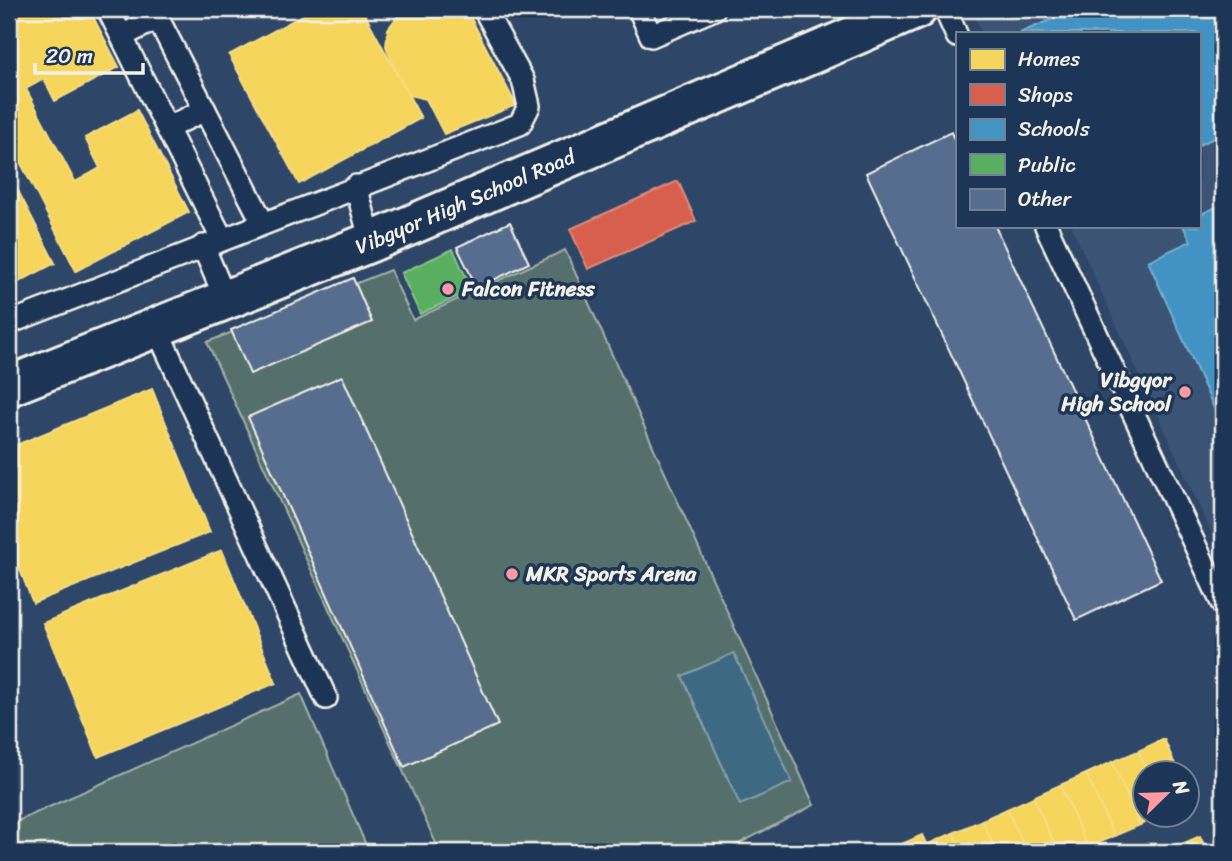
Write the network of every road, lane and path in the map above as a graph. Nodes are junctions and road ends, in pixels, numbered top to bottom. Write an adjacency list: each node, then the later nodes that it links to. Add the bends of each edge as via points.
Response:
1 (108, 9): 10 (lane)
2 (484, 9): 13 (lane, via 523,80 529,106 520,124)
3 (639, 9): 8 (lane, via 651,36)
4 (713, 9): 8 (lane)
5 (916, 9): 16 (street, Vibgyor High School Road)
6 (945, 9): 9 (lane)
7 (156, 13): 10 (lane); 11 (lane)
8 (676, 16)
9 (956, 34)
10 (122, 36): 12 (lane)
11 (205, 110): 12 (lane); 14 (lane)
12 (167, 128): 17 (lane)
13 (356, 186): 14 (lane); 16 (lane)
14 (262, 223): 17 (lane)
15 (1047, 228): 22 (lane)
16 (371, 242): 18 (street, Vibgyor High School Road)
17 (212, 243): 18 (lane); 19 (lane)
18 (225, 299): 20 (street, Vibgyor High School Road)
19 (9, 323)
20 (156, 327): 21 (street, Vibgyor High School Road); 23 (lane)
21 (9, 386)
22 (1223, 605)
23 (326, 698)

